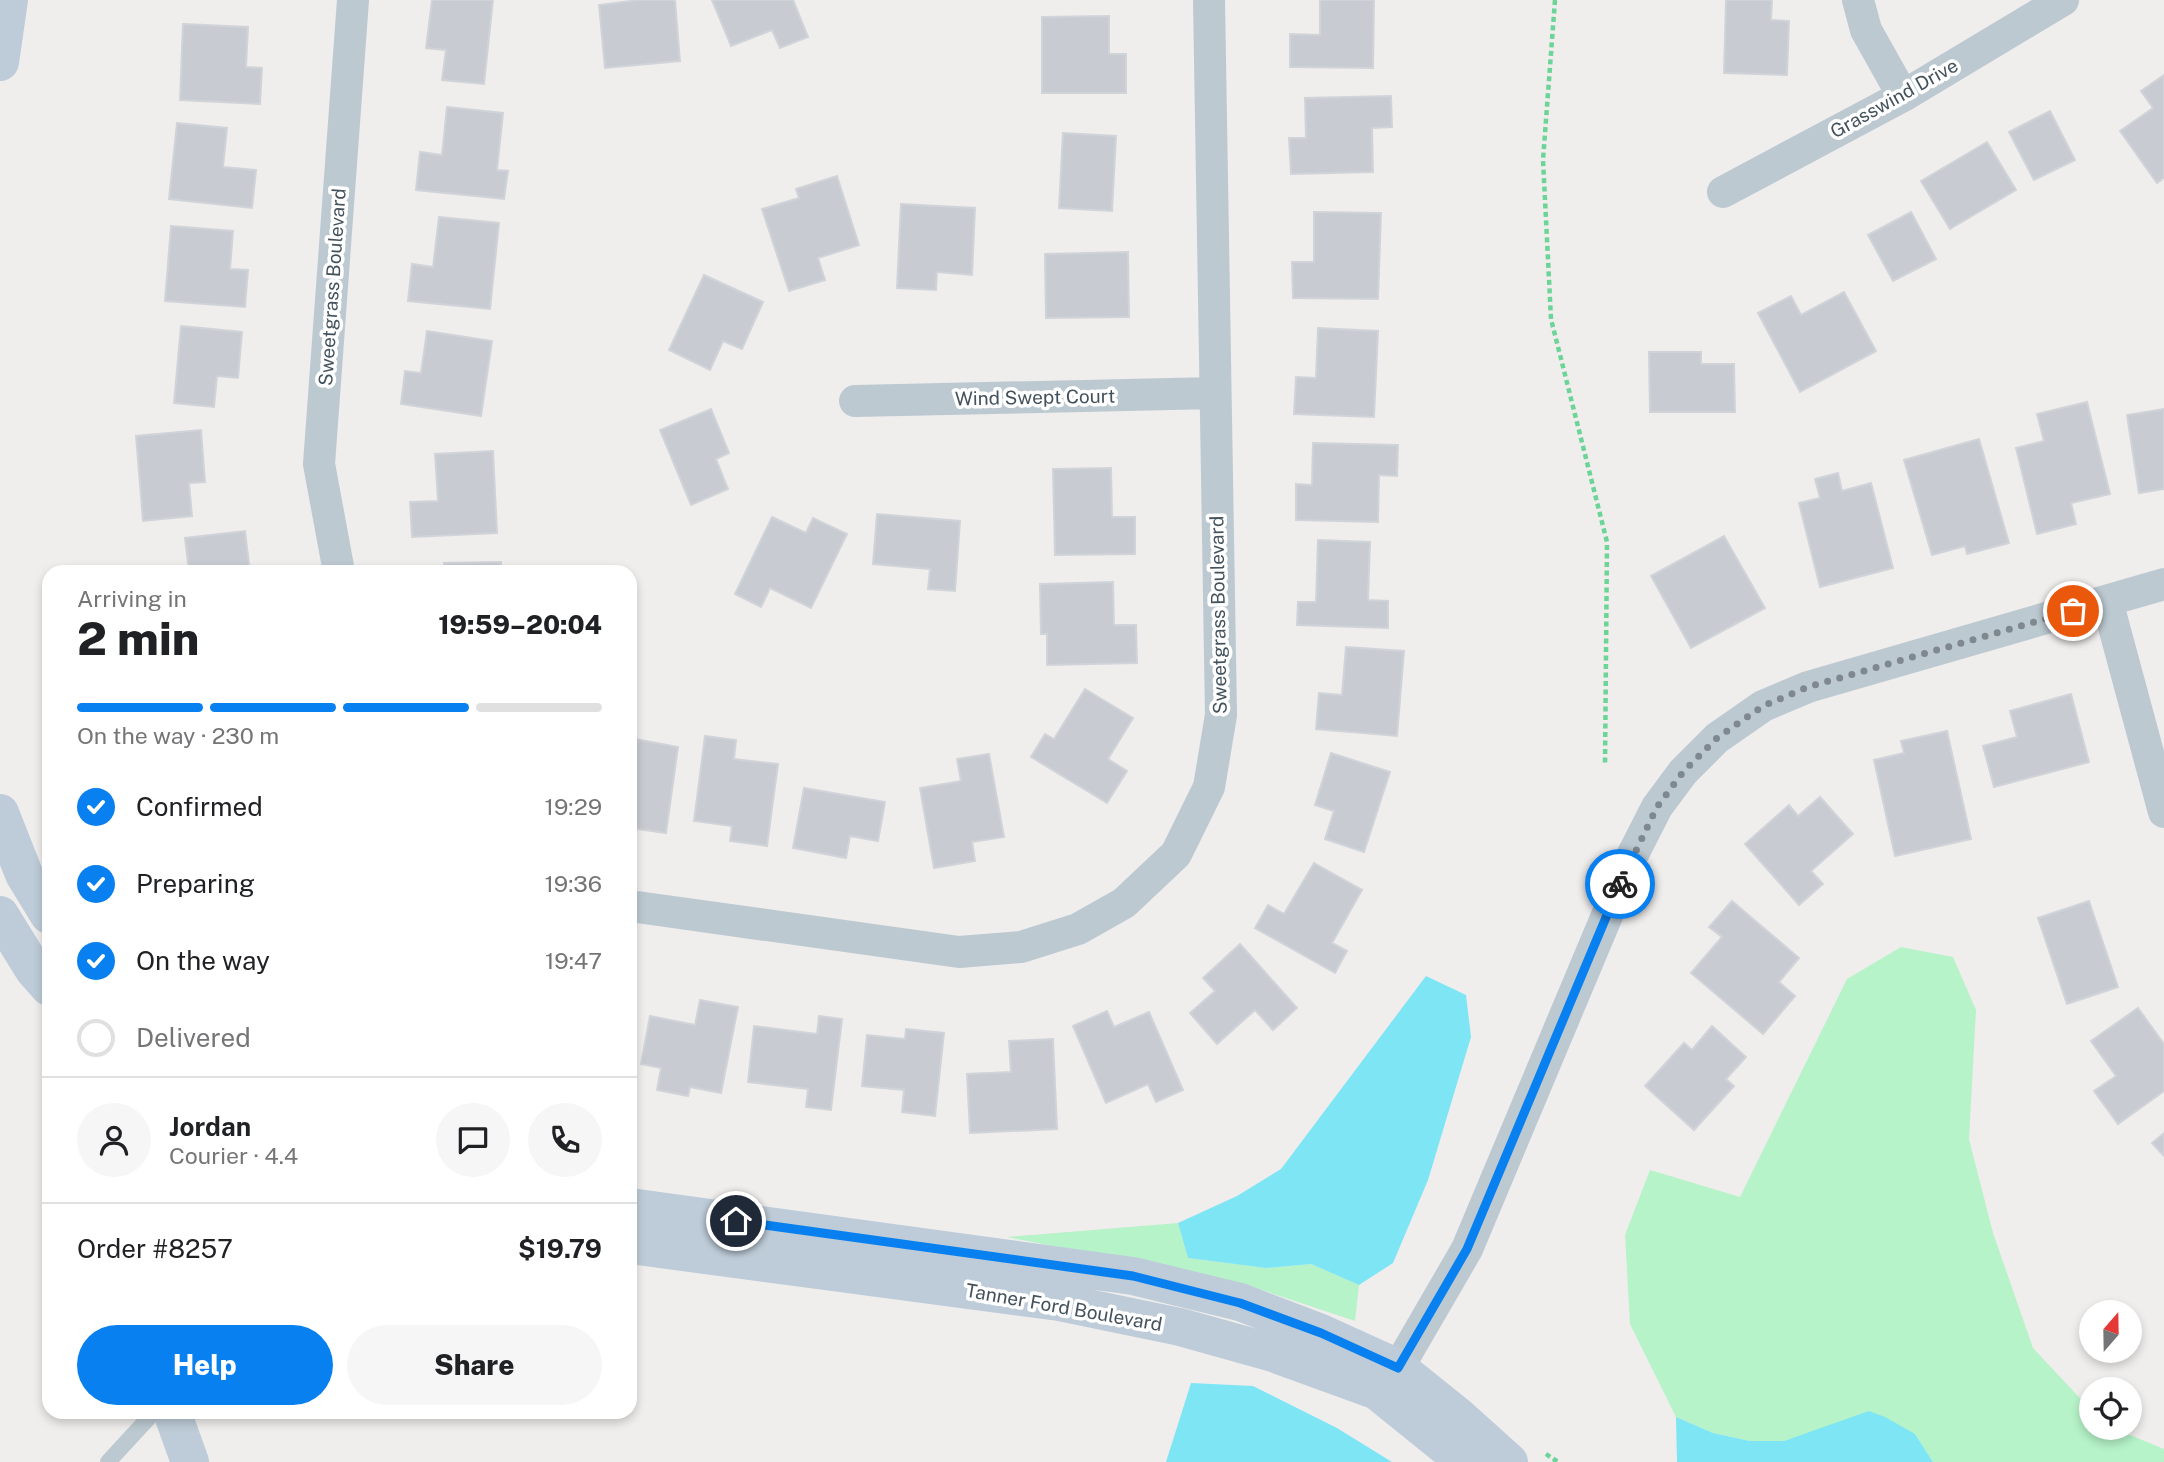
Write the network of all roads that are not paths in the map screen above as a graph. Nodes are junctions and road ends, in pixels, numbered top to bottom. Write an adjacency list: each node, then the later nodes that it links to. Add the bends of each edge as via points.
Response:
1 (9, 0): 6 (street)
2 (354, 0): 11 (street, Sweetgrass Boulevard, via 319,464)
3 (1209, 0): 9 (street, Sweetgrass Boulevard)
4 (1858, 0): 7 (street, via 1866,30)
5 (2063, 0): 7 (street, Grasswind Drive)
6 (0, 62)
7 (1903, 96): 8 (street, Grasswind Drive)
8 (1723, 192)
9 (1215, 393): 10 (street, Wind Swept Court); 17 (street, Sweetgrass Boulevard, via 1221,716 1209,787 1176,854 1124,903 1078,929 1021,947 959,952)
10 (855, 401)
11 (338, 565)
12 (2164, 584): 13 (street)
13 (2108, 601): 14 (street); 22 (street, via 1808,687 1763,706 1717,738 1683,772 1657,807 1632,856 1467,1249)
14 (2164, 812)
15 (0, 813): 16 (street, via 24,874)
16 (42, 904)
17 (637, 907)
18 (0, 915): 19 (street)
19 (42, 980)
20 (637, 1208): 22 (street, Tanner Ford Boulevard, via 1133,1276 1240,1303 1321,1333)
21 (637, 1246): 22 (street, Tanner Ford Boulevard, via 1059,1302 1180,1327)
22 (1387, 1380): 27 (street, Tanner Ford Boulevard); 28 (street, Tanner Ford Boulevard, via 1459,1417)
23 (147, 1419): 25 (lane)
24 (175, 1419): 26 (street)
25 (107, 1462)
26 (190, 1462)
27 (1465, 1462)
28 (1509, 1462)

